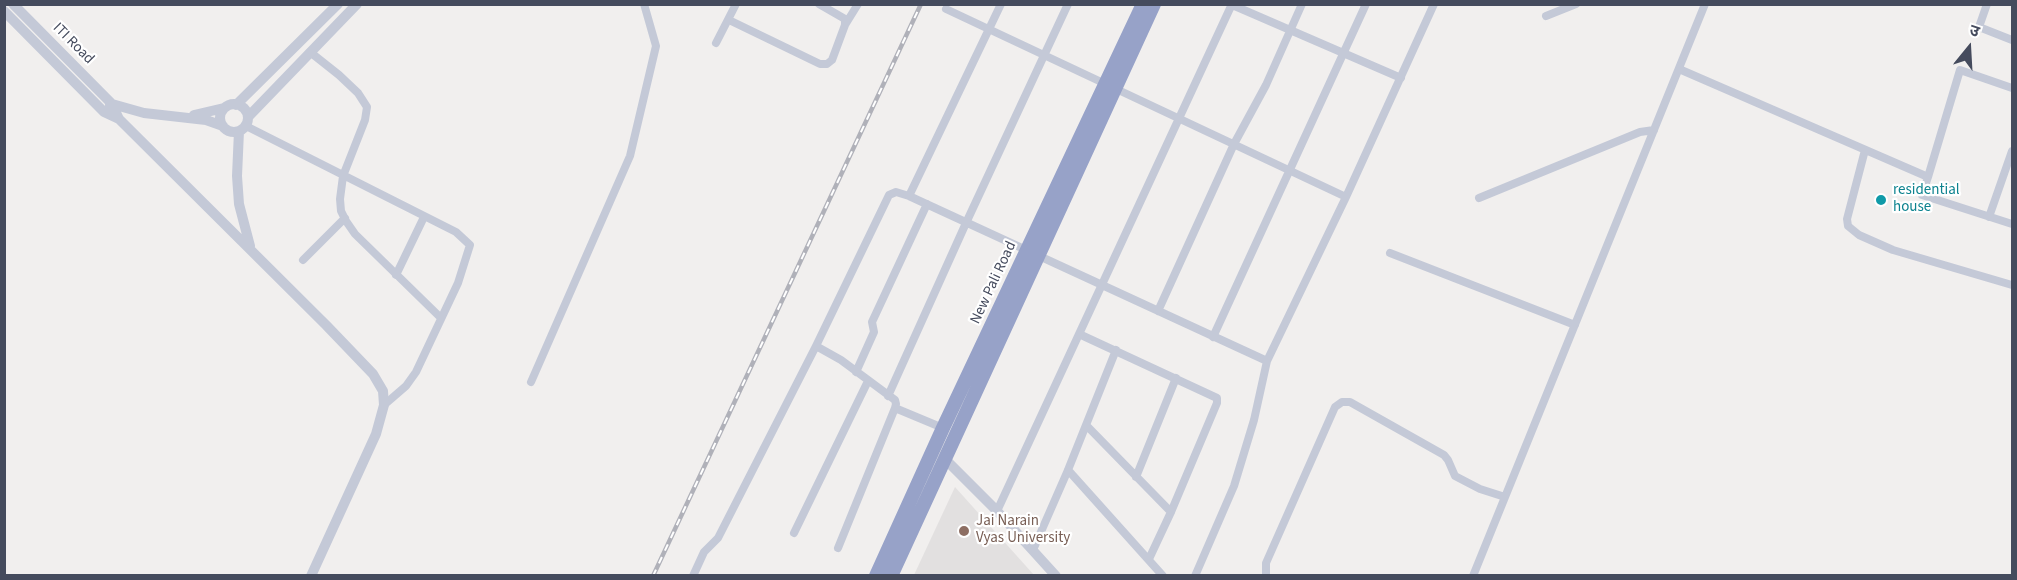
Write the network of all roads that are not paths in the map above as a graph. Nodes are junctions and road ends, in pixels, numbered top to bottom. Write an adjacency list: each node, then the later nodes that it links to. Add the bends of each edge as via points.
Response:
1 (13, 4): 36 (street, ITI Road)
2 (338, 4): 35 (street)
3 (357, 4): 28 (street)
4 (644, 4): 77 (street, via 656,46 630,156)
5 (736, 4): 22 (street)
6 (858, 4): 23 (street)
7 (1001, 4): 24 (street)
8 (1068, 4): 30 (street)
9 (1143, 4): 33 (highway, New Pali Road)
10 (1154, 4): 33 (highway, New Pali Road)
11 (1302, 4): 25 (street)
12 (1366, 4): 29 (street)
13 (1434, 4): 32 (street)
14 (1576, 4): 21 (street)
15 (1705, 4): 31 (street)
16 (1987, 4): 26 (street, via 1979,27)
17 (821, 5): 23 (street, via 841,15)
18 (1231, 5): 25 (street); 39 (street)
19 (946, 9): 24 (street)
20 (4, 11): 36 (street)
21 (1546, 16)
22 (729, 20): 23 (street, via 820,64 832,60); 27 (street)
23 (845, 25)
24 (989, 29): 30 (street); 50 (street)
25 (1291, 30): 29 (street); 43 (street)
26 (2013, 40)
27 (716, 43)
28 (310, 51): 40 (street); 48 (street, via 358,93 367,107)
29 (1343, 54): 32 (street); 47 (street)
30 (1044, 56): 33 (street); 57 (street)
31 (1679, 69): 42 (street); 44 (street)
32 (1401, 78): 51 (street)
33 (1110, 85): 39 (street); 61 (highway, New Pali Road)
34 (2013, 88): 49 (street, via 1960,70)
35 (236, 105): 37 (street); 40 (street, via 244,109)
36 (108, 108): 38 (street, ITI Road); 59 (street, ITI Road)
37 (224, 108): 38 (street, ITI Road); 41 (street, via 220,117)
38 (185, 117): 41 (street, ITI Road)
39 (1180, 118): 43 (street); 65 (street)
40 (244, 124): 41 (street, via 230,131); 48 (street); 59 (street, via 237,176 239,204)
41 (223, 126)
42 (1654, 130): 52 (street, via 1640,132); 68 (street)
43 (1234, 144): 47 (street); 66 (street)
44 (1865, 150): 49 (street); 64 (street, via 1847,219 1853,231 1893,250)
45 (2013, 151): 46 (street)
46 (2011, 162): 55 (street)
47 (1290, 171): 51 (street); 70 (street)
48 (343, 176): 54 (street); 56 (street, via 340,199)
49 (1928, 177): 55 (street, via 1922,195)
50 (909, 196): 53 (street); 71 (street, via 896,192 889,195)
51 (1346, 197): 73 (street)
52 (1479, 198)
53 (927, 204): 57 (street); 74 (street, via 872,322 874,332)
54 (424, 217): 63 (street); 67 (street, via 456,232 470,245)
55 (1989, 217): 58 (street)
56 (345, 218): 62 (street); 63 (street, via 355,234)
57 (966, 223): 61 (street); 78 (street)
58 (2013, 224)
59 (252, 251): 79 (street, via 373,374 383,391)
60 (1390, 253): 68 (street)
61 (1032, 254): 65 (street); 82 (highway, New Pali Road); 83 (highway, New Pali Road)
62 (303, 260)
63 (396, 275): 67 (street)
64 (2013, 285)
65 (1101, 286): 66 (street); 69 (street)
66 (1158, 311): 70 (street)
67 (441, 318): 79 (street, via 416,372)
68 (1575, 325): 86 (street)
69 (1079, 334): 72 (street); 87 (street)
70 (1214, 337): 73 (street)
71 (816, 346): 74 (street); 95 (street, via 718,538 704,552)
72 (1116, 350): 75 (street); 81 (street)
73 (1267, 361): 100 (street, via 1234,486)
74 (856, 372): 76 (street)
75 (1176, 378): 85 (street); 88 (street, via 1212,394 1217,403)
76 (868, 381): 78 (street); 89 (street)
77 (531, 382)
78 (888, 396): 80 (street, via 896,402)
79 (384, 405): 94 (street, via 376,434)
80 (895, 408): 82 (street); 90 (street)
81 (1086, 425): 84 (street); 85 (street)
82 (944, 428): 96 (highway, New Pali Road)
83 (944, 458): 87 (street); 97 (highway, New Pali Road)
84 (1068, 470): 91 (street); 92 (street)
85 (1136, 477): 88 (street)
86 (1505, 497): 93 (street); 101 (street, via 1465,482 1455,476 1444,455 1350,402 1342,402 1335,406 1275,542 1266,563)
87 (997, 511): 91 (street)
88 (1171, 512): 92 (street)
89 (794, 533)
90 (838, 548)
91 (1033, 550): 98 (street)
92 (1149, 559): 99 (street)
93 (1477, 566): 102 (street); 103 (street)
94 (311, 576)
95 (693, 576)
96 (876, 576)
97 (891, 576)
98 (1056, 576)
99 (1163, 576)
100 (1195, 576)
101 (1266, 576)
102 (1466, 576)
103 (1473, 576)

